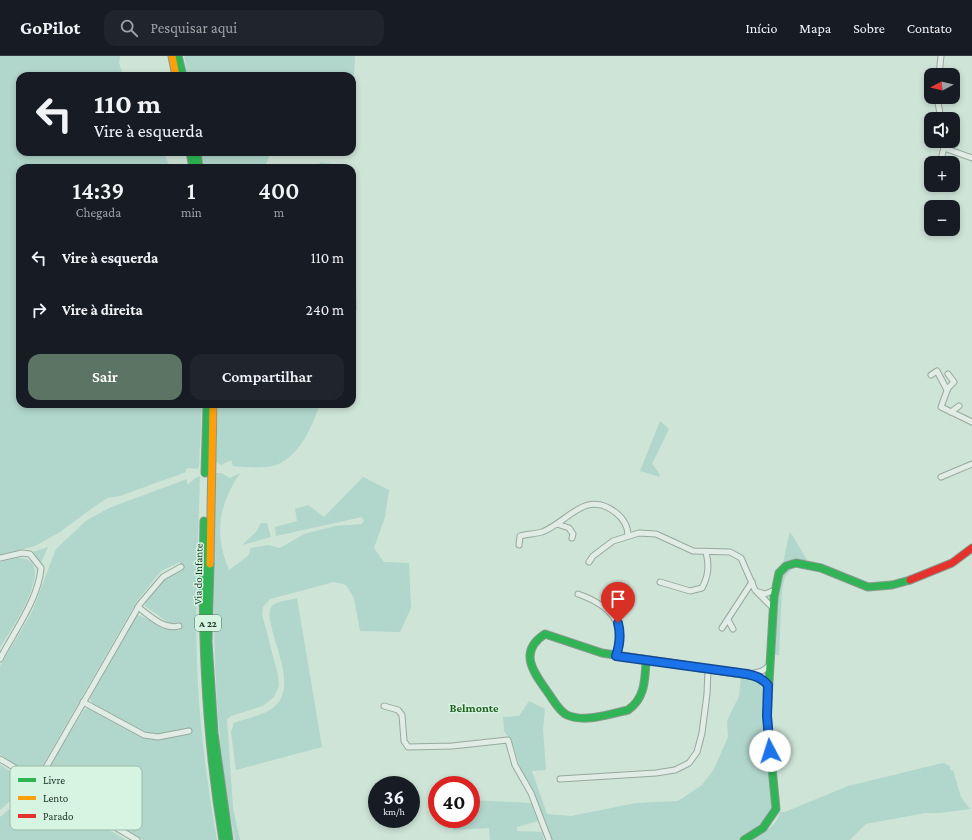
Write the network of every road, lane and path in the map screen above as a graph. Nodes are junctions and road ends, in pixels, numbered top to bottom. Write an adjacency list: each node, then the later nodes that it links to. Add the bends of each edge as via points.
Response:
1 (172, 56): 5 (main road)
2 (178, 56): 6 (main road)
3 (941, 56): 4 (street)
4 (940, 68)
5 (175, 72)
6 (182, 72)
7 (944, 148): 8 (street); 9 (street)
8 (942, 156)
9 (972, 158)
10 (948, 374): 12 (street, via 954,382)
11 (931, 375): 12 (street, via 937,371)
12 (947, 390): 16 (street, via 942,407)
13 (959, 406): 16 (street)
14 (207, 408): 56 (main road, Via do Infante / A 22, via 202,640 208,742)
15 (214, 408): 57 (main road, Via do Infante / A 22, via 208,642 214,733)
16 (951, 412): 17 (street)
17 (972, 422)
18 (972, 464): 19 (street)
19 (941, 477)
20 (557, 524): 21 (street, via 586,505 600,505 621,517 628,529); 22 (street, via 569,528 573,534); 23 (street, via 542,532 520,536)
21 (628, 536): 25 (street, via 639,533 656,534 686,548); 27 (street, via 606,546)
22 (572, 538)
23 (519, 545)
24 (972, 548): 32 (main road, via 961,558 948,564 885,588 868,587 813,565 796,562 779,572)
25 (706, 552): 29 (street, via 708,578 702,588 690,591); 30 (street, via 730,552 741,558)
26 (0, 558): 41 (street, via 22,553 30,554 41,568 36,592)
27 (589, 562)
28 (181, 567): 34 (street, via 163,577)
29 (660, 582)
30 (752, 582): 31 (street); 36 (street)
31 (755, 590): 32 (street, via 765,594); 35 (street)
32 (775, 590): 35 (main road)
33 (578, 594): 40 (street, via 598,604 618,623 620,646)
34 (138, 607): 37 (street, via 159,623); 47 (street)
35 (774, 609): 43 (main road)
36 (728, 620): 38 (street); 39 (street)
37 (179, 626)
38 (722, 628)
39 (733, 629)
40 (616, 656): 42 (main road); 42 (main road, via 545,634 537,638 532,645 530,656 534,672 561,710 576,717 634,707 642,694)
41 (0, 659)
42 (646, 660): 44 (main road)
43 (770, 665): 45 (street, via 762,671); 46 (main road)
44 (708, 669): 45 (main road); 53 (street, via 702,733 697,752 689,763 675,770 656,773)
45 (747, 674): 46 (main road, via 756,676)
46 (768, 685): 59 (main road, via 768,739 776,790 776,809 771,822)
47 (83, 702): 49 (street, via 144,735 158,737); 52 (street)
48 (384, 706): 58 (street, via 398,710 402,715 404,741 408,747 452,746 508,740 514,765 531,793)
49 (189, 731)
50 (0, 759): 51 (street)
51 (11, 766)
52 (46, 766)
53 (560, 779)
54 (120, 830): 55 (street)
55 (137, 840)
56 (223, 840)
57 (229, 840)
58 (548, 840)
59 (744, 840)

